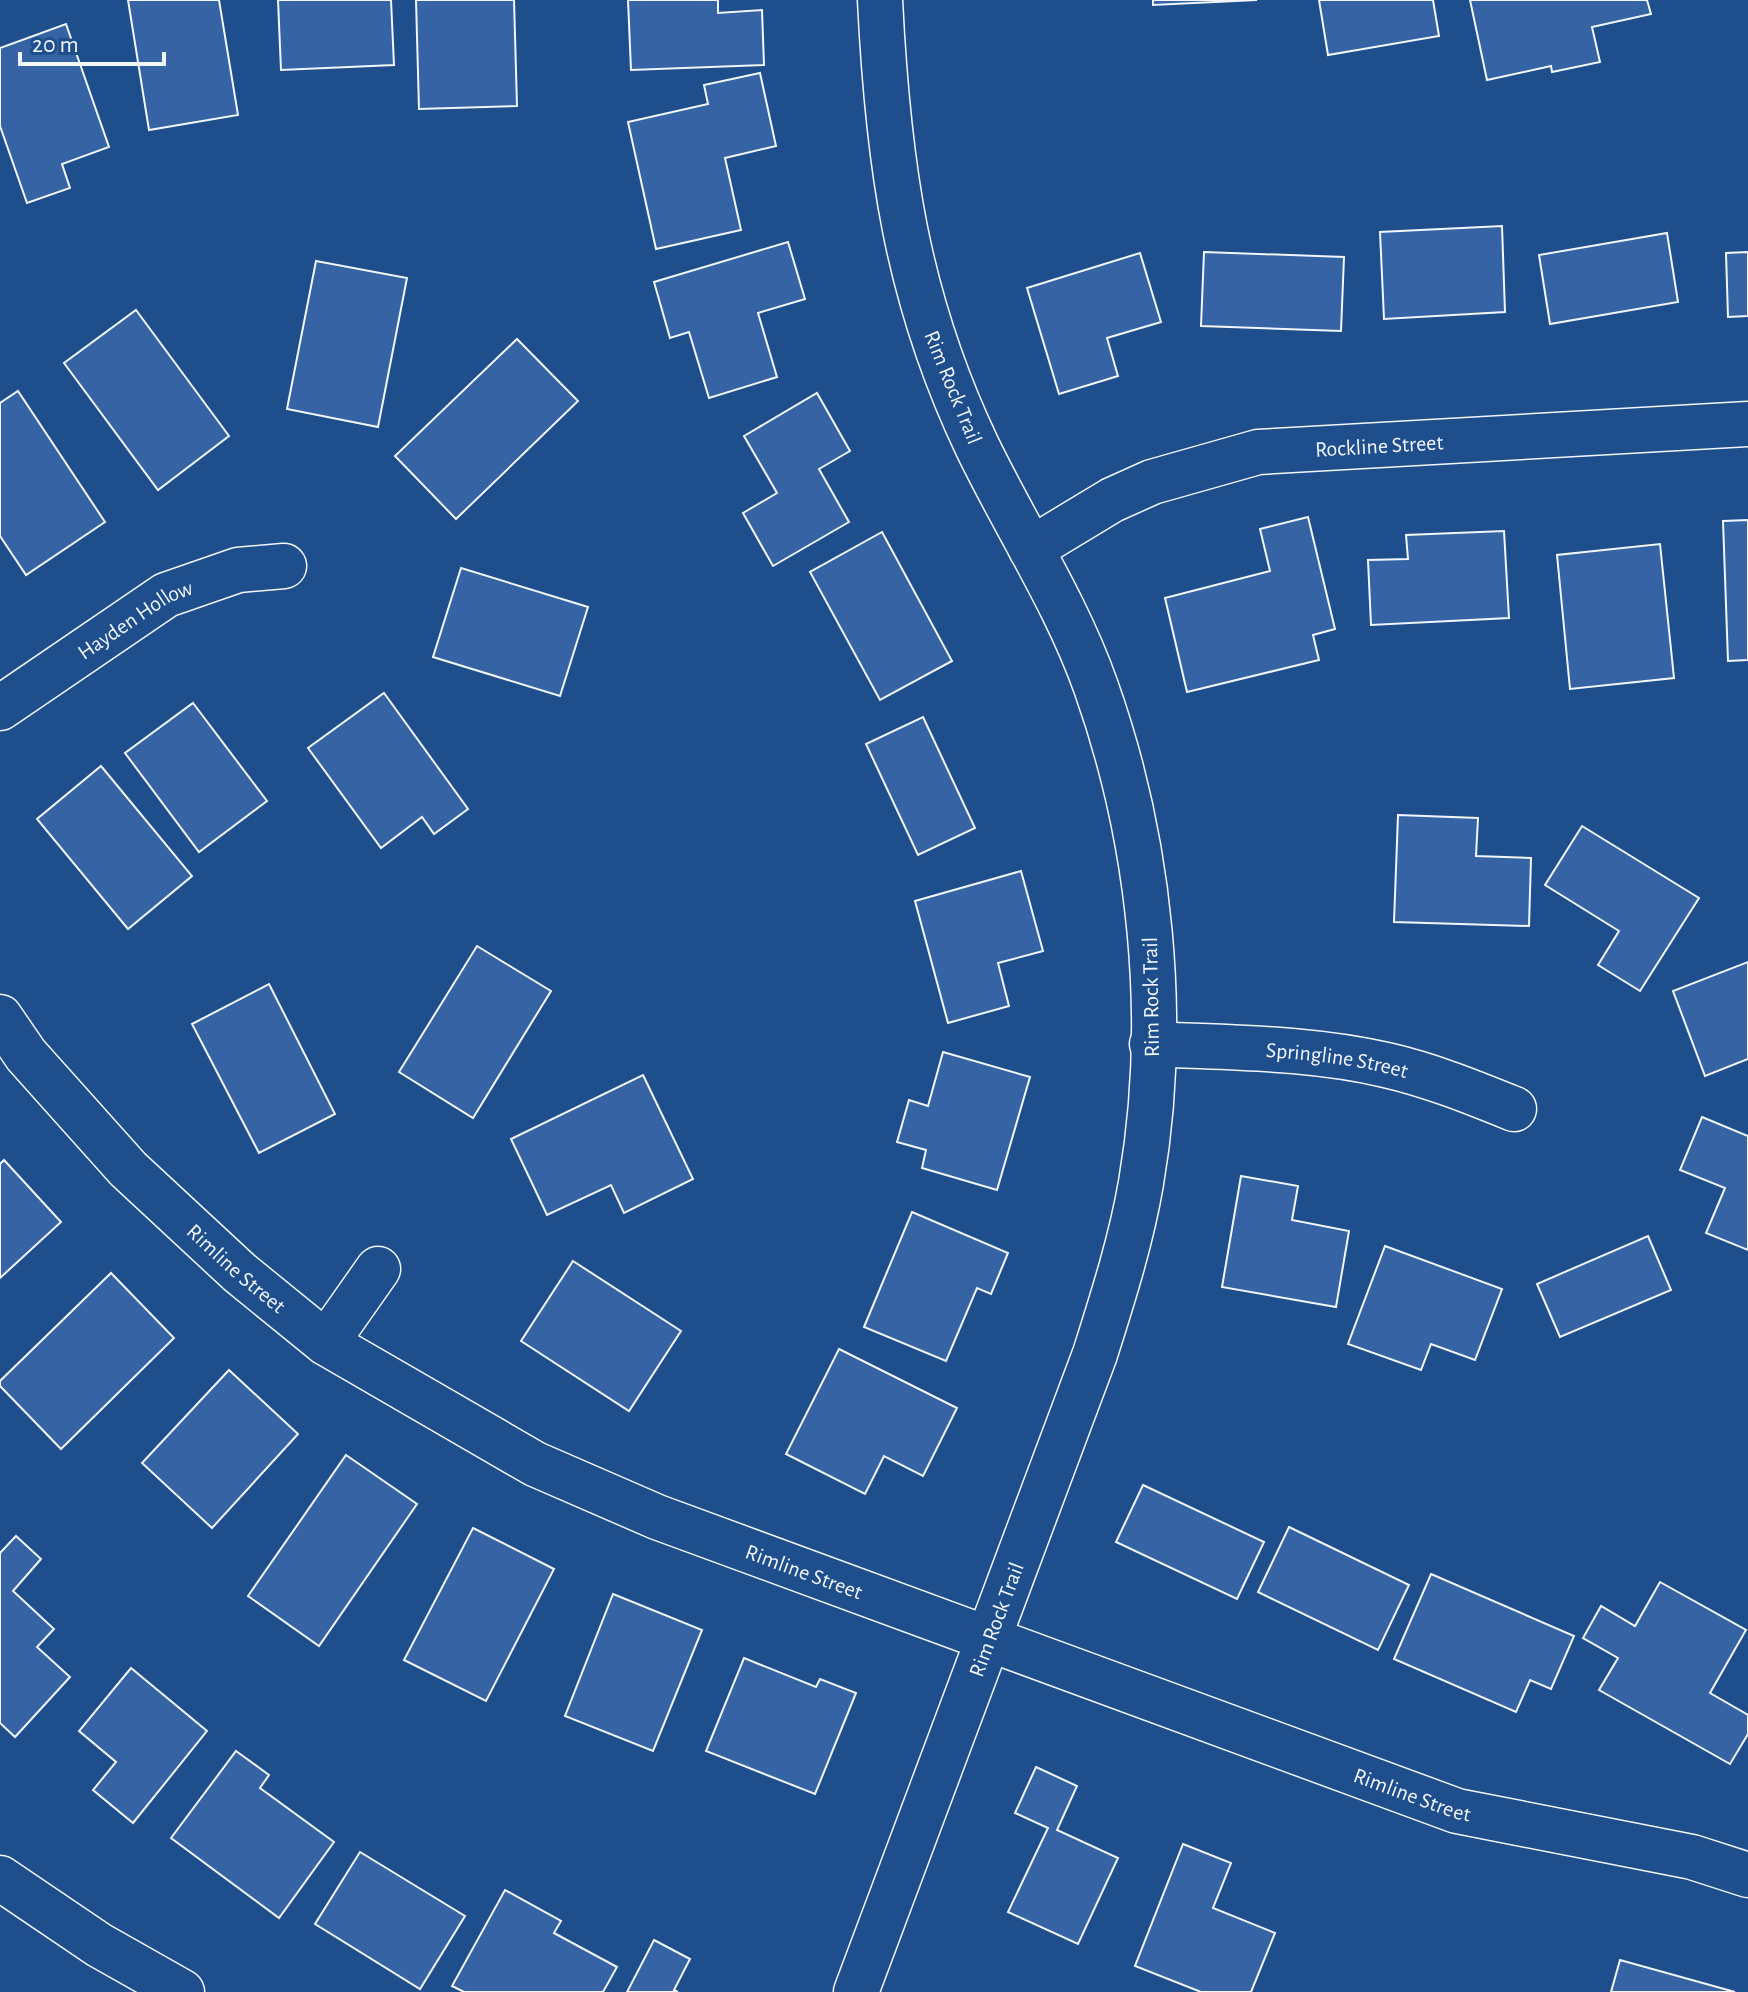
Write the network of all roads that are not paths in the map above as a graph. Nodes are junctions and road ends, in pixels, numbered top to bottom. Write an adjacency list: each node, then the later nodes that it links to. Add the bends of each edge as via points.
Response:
1 (880, 0): 3 (street, Rim Rock Trail, via 895,183 918,293 964,417)
2 (1748, 424): 3 (street, Rockline Street, via 1258,452 1152,482)
3 (1031, 549): 7 (street, Rim Rock Trail, via 1085,658 1116,753 1148,925)
4 (284, 566): 5 (street, Hayden Hollow, via 238,570 166,595)
5 (0, 708)
6 (0, 1017): 10 (street, Rimline Street, via 26,1055 128,1169 240,1273)
7 (1152, 1044): 8 (street, Springline Street, via 1320,1053 1387,1065); 11 (street, Rim Rock Trail, via 1142,1179 1126,1251 1095,1354)
8 (1514, 1109)
9 (378, 1269): 10 (street)
10 (326, 1343): 11 (street, Rimline Street, via 535,1464 657,1517)
11 (990, 1638): 12 (street, Rimline Street, via 1457,1811 1692,1857); 15 (street, Rim Rock Trail)
12 (1748, 1875)
13 (0, 1878): 14 (street, via 99,1945)
14 (182, 1992)
15 (856, 1992)

